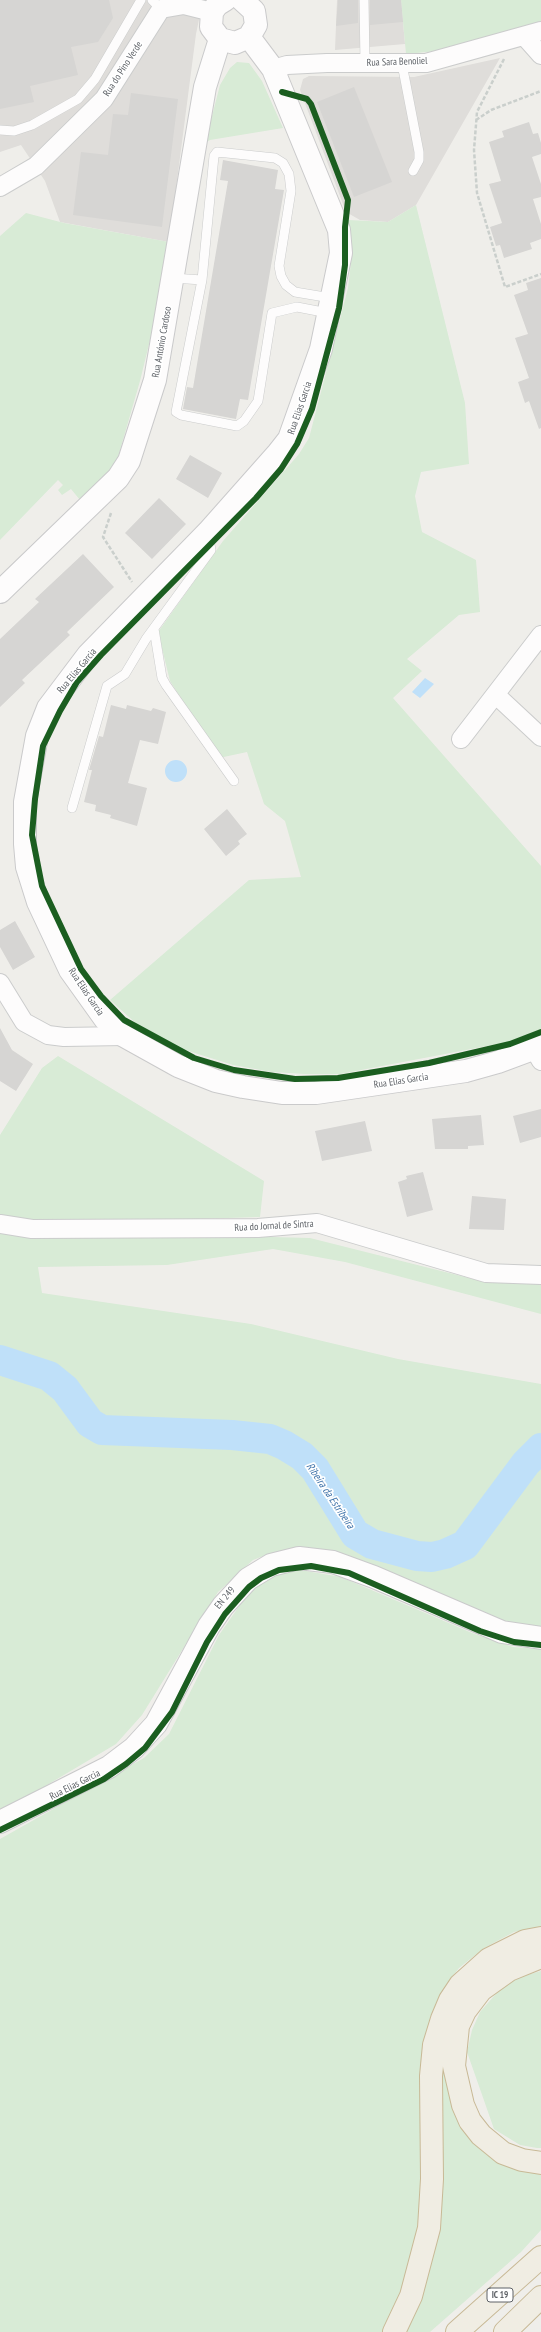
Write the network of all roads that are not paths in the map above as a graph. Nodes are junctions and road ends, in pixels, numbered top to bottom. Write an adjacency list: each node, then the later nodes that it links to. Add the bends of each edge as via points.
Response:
1 (141, 0): 13 (lane, via 95,79 78,98 32,125 14,131)
2 (242, 0): 7 (street, via 250,5 256,18 253,32)
3 (364, 0): 10 (lane)
4 (156, 5): 5 (street, Rua do Pino Verde); 15 (street, Rua do Pino Verde, via 104,99 36,166)
5 (219, 6): 8 (street, via 212,27)
6 (533, 34): 9 (street); 11 (street, Rua Sara Benoliel, via 426,63)
7 (249, 37): 8 (street, via 235,43); 12 (street, Rua Elias Garcia)
8 (220, 39): 16 (street, Rua António Cardoso, via 205,88)
9 (541, 55)
10 (365, 63): 11 (street, Rua Sara Benoliel); 12 (street, Rua Sara Benoliel, via 287,65)
11 (402, 64): 14 (lane, via 419,152 419,160)
12 (273, 69): 18 (street, Rua Elias Garcia, via 339,230 341,253)
13 (0, 130)
14 (413, 171)
15 (0, 187)
16 (173, 278): 17 (lane); 20 (street, Rua António Cardoso, via 155,380 129,461 105,492)
17 (202, 280): 18 (lane, via 214,156 222,151 275,158 283,163 289,174 290,191 279,266 281,276 286,285 295,292); 18 (lane, via 176,412 230,426 237,426 244,421 258,401 272,313 297,307)
18 (330, 306): 19 (street, Rua Elias Garcia, via 321,349 289,439)
19 (208, 532): 21 (lane, via 211,550); 29 (street, Rua Elias Garcia, via 88,655 48,708 38,736 25,802 27,867 38,902 70,970 105,1019)
20 (0, 592)
21 (154, 629): 26 (lane, via 162,678 166,686); 27 (lane, via 125,674 107,686)
22 (541, 635): 23 (street)
23 (496, 695): 24 (street); 25 (street)
24 (541, 737)
25 (461, 739)
26 (234, 781)
27 (72, 808)
28 (0, 983): 29 (street, via 24,1022 48,1035)
29 (124, 1036): 30 (street, Rua Elias Garcia, via 178,1066 216,1081 282,1093 316,1093 466,1071)
30 (539, 1052)
31 (0, 1224): 32 (street, Rua do Jornal de Sintra, via 32,1229 258,1228 317,1224 486,1273)
32 (541, 1275)
33 (541, 1638): 34 (street, Rua Elias Garcia / EN 249, via 502,1632 333,1562 299,1558 271,1565 248,1579 209,1626 156,1724 134,1748 109,1767)
34 (0, 1822)
35 (541, 1938): 40 (highway, via 525,1941 489,1959 460,1985 442,2019 434,2045 431,2076 432,2179 429,2228 411,2296)
36 (541, 1957): 37 (highway, via 509,1970 491,1981 477,1995 458,2026 454,2066 463,2105 470,2121 481,2135 504,2153 522,2160)
37 (541, 2163)
38 (541, 2257): 41 (highway, IC 19)
39 (541, 2297): 42 (highway)
40 (394, 2332)
41 (457, 2332)
42 (504, 2332)

